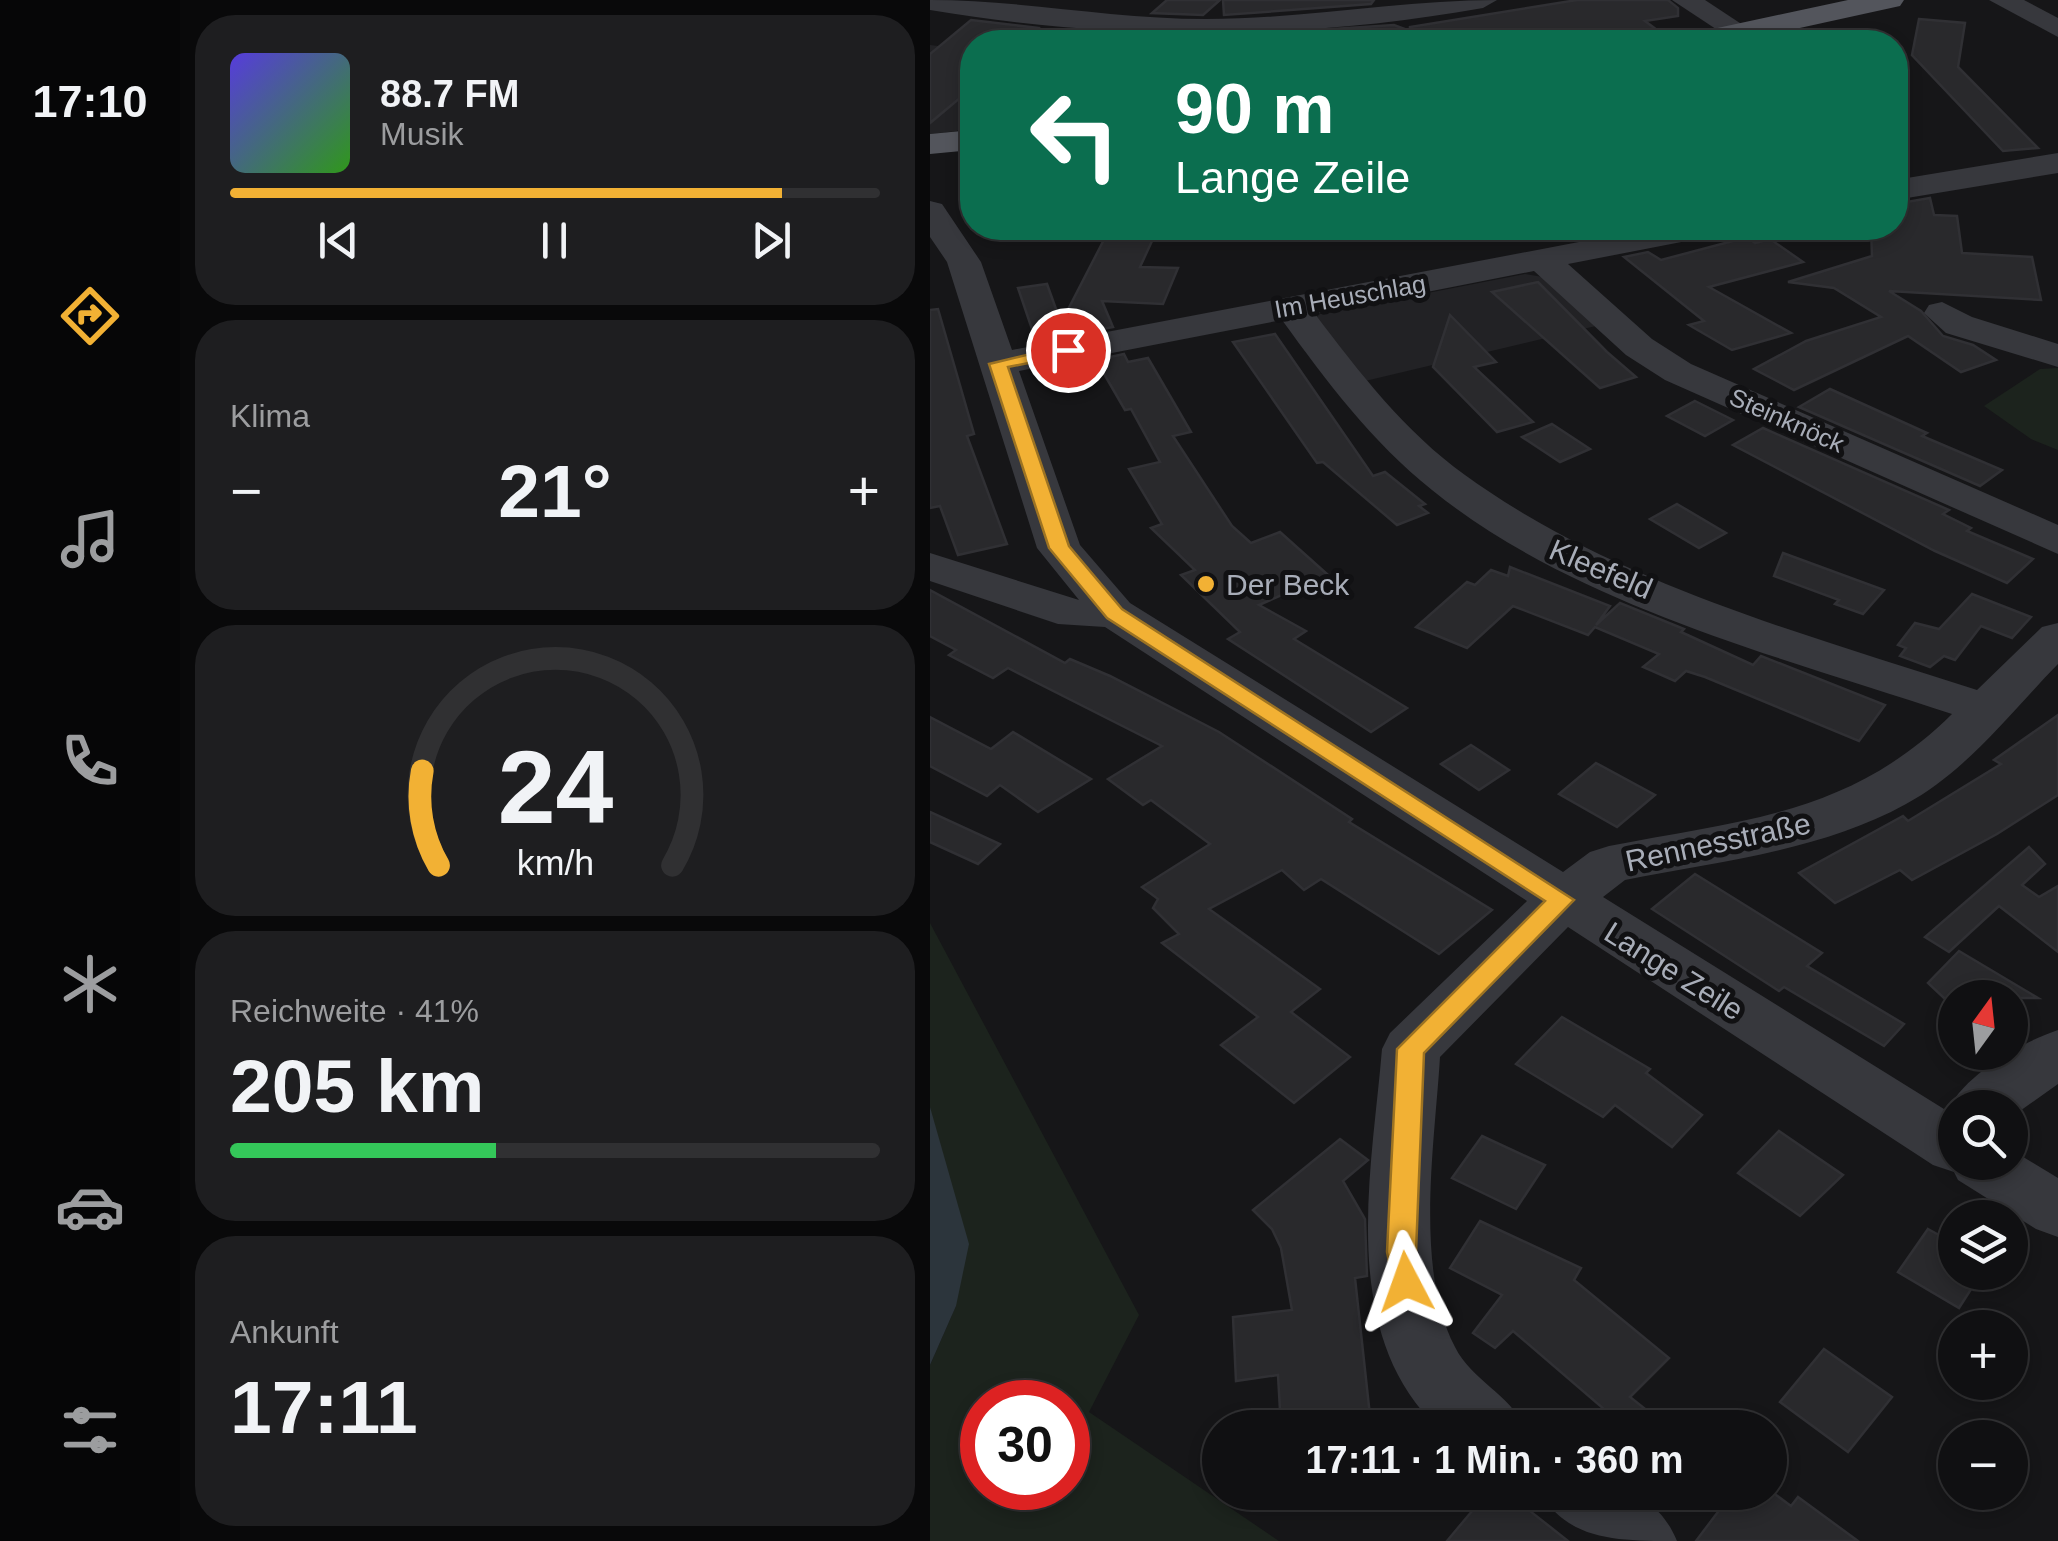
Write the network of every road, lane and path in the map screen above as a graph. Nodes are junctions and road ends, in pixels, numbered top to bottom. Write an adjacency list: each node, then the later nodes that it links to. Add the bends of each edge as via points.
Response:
1 (1483, 0): 5 (street, via 1312,23 1186,26 1068,20)
2 (1686, 0): 7 (street)
3 (1890, 0): 8 (main road)
4 (2003, 0): 6 (street)
5 (930, 2)
6 (2058, 29)
7 (1736, 30)
8 (1755, 30)
9 (2058, 163): 10 (street)
10 (1908, 188)
11 (930, 211): 17 (street, Lange Zeile, via 964,262)
12 (1642, 240): 13 (street, Im Heuschlag)
13 (1542, 260): 14 (street, Im Heuschlag); 18 (street, Steinknöck, via 1639,347 1678,372)
14 (1291, 307): 17 (street, Im Heuschlag); 24 (street, Kleefeld, via 1390,432 1545,548 1728,622)
15 (1942, 313): 16 (street)
16 (2058, 356)
17 (998, 364): 19 (street, Lange Zeile)
18 (2058, 541)
19 (1059, 548): 21 (street); 22 (street, Lange Zeile)
20 (930, 566): 21 (street)
21 (978, 581): 22 (street, via 1074,614)
22 (1114, 614): 25 (street, Lange Zeile)
23 (2058, 637): 24 (street, Rennesstraße)
24 (1989, 710): 25 (street, Rennesstraße, via 1890,791 1816,823 1609,865)
25 (1562, 900): 28 (street, Lange Zeile); 31 (street, Rennesstraße, via 1411,1049 1402,1252 1410,1312 1427,1365)
26 (2058, 1053): 27 (street)
27 (2017, 1090)
28 (1938, 1123)
29 (2018, 1180): 30 (street, Lange Zeile)
30 (2058, 1210)
31 (1472, 1410)
32 (1600, 1510): 33 (street)
33 (1641, 1541)

